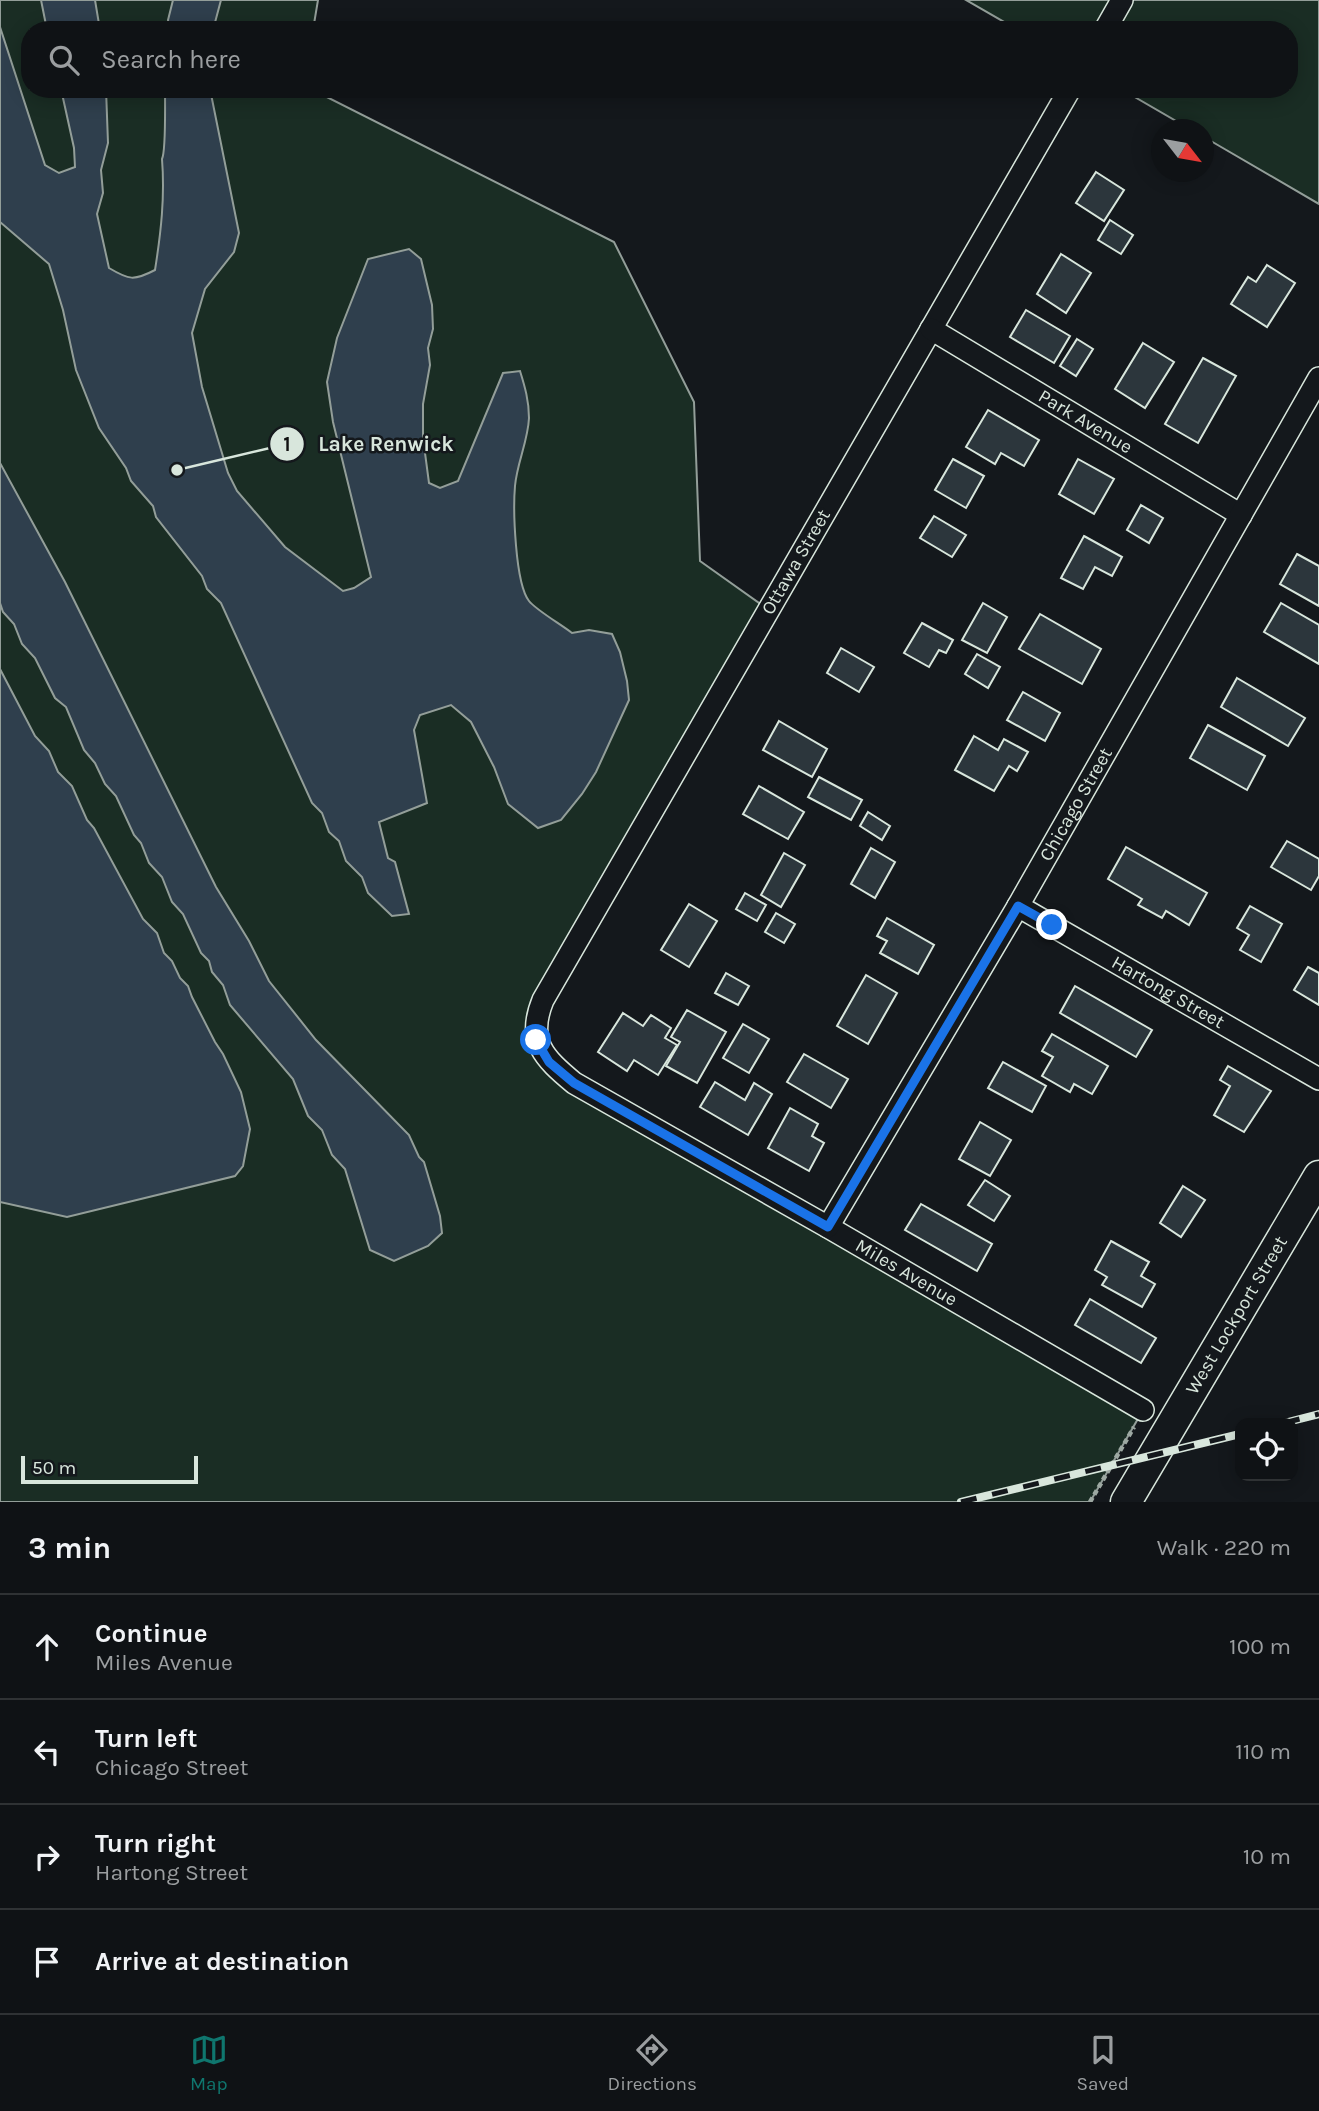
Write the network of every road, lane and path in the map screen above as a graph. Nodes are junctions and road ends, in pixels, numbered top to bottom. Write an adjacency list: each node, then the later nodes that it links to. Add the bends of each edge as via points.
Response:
1 (1122, 0): 2 (street)
2 (1110, 21)
3 (1065, 98): 4 (street, Ottawa Street)
4 (931, 329): 6 (street, Park Avenue); 8 (street, Ottawa Street, via 543,1000)
5 (1319, 378): 6 (street, Chicago Street)
6 (1241, 515): 7 (street, Chicago Street)
7 (1018, 906): 9 (street, Hartong Street); 11 (street, Chicago Street)
8 (536, 1040): 11 (street, Miles Avenue, via 549,1062 574,1083)
9 (1319, 1080)
10 (1319, 1176): 13 (main road, West Lockport Street)
11 (828, 1227): 12 (street, Miles Avenue)
12 (1143, 1410)
13 (1126, 1502)

